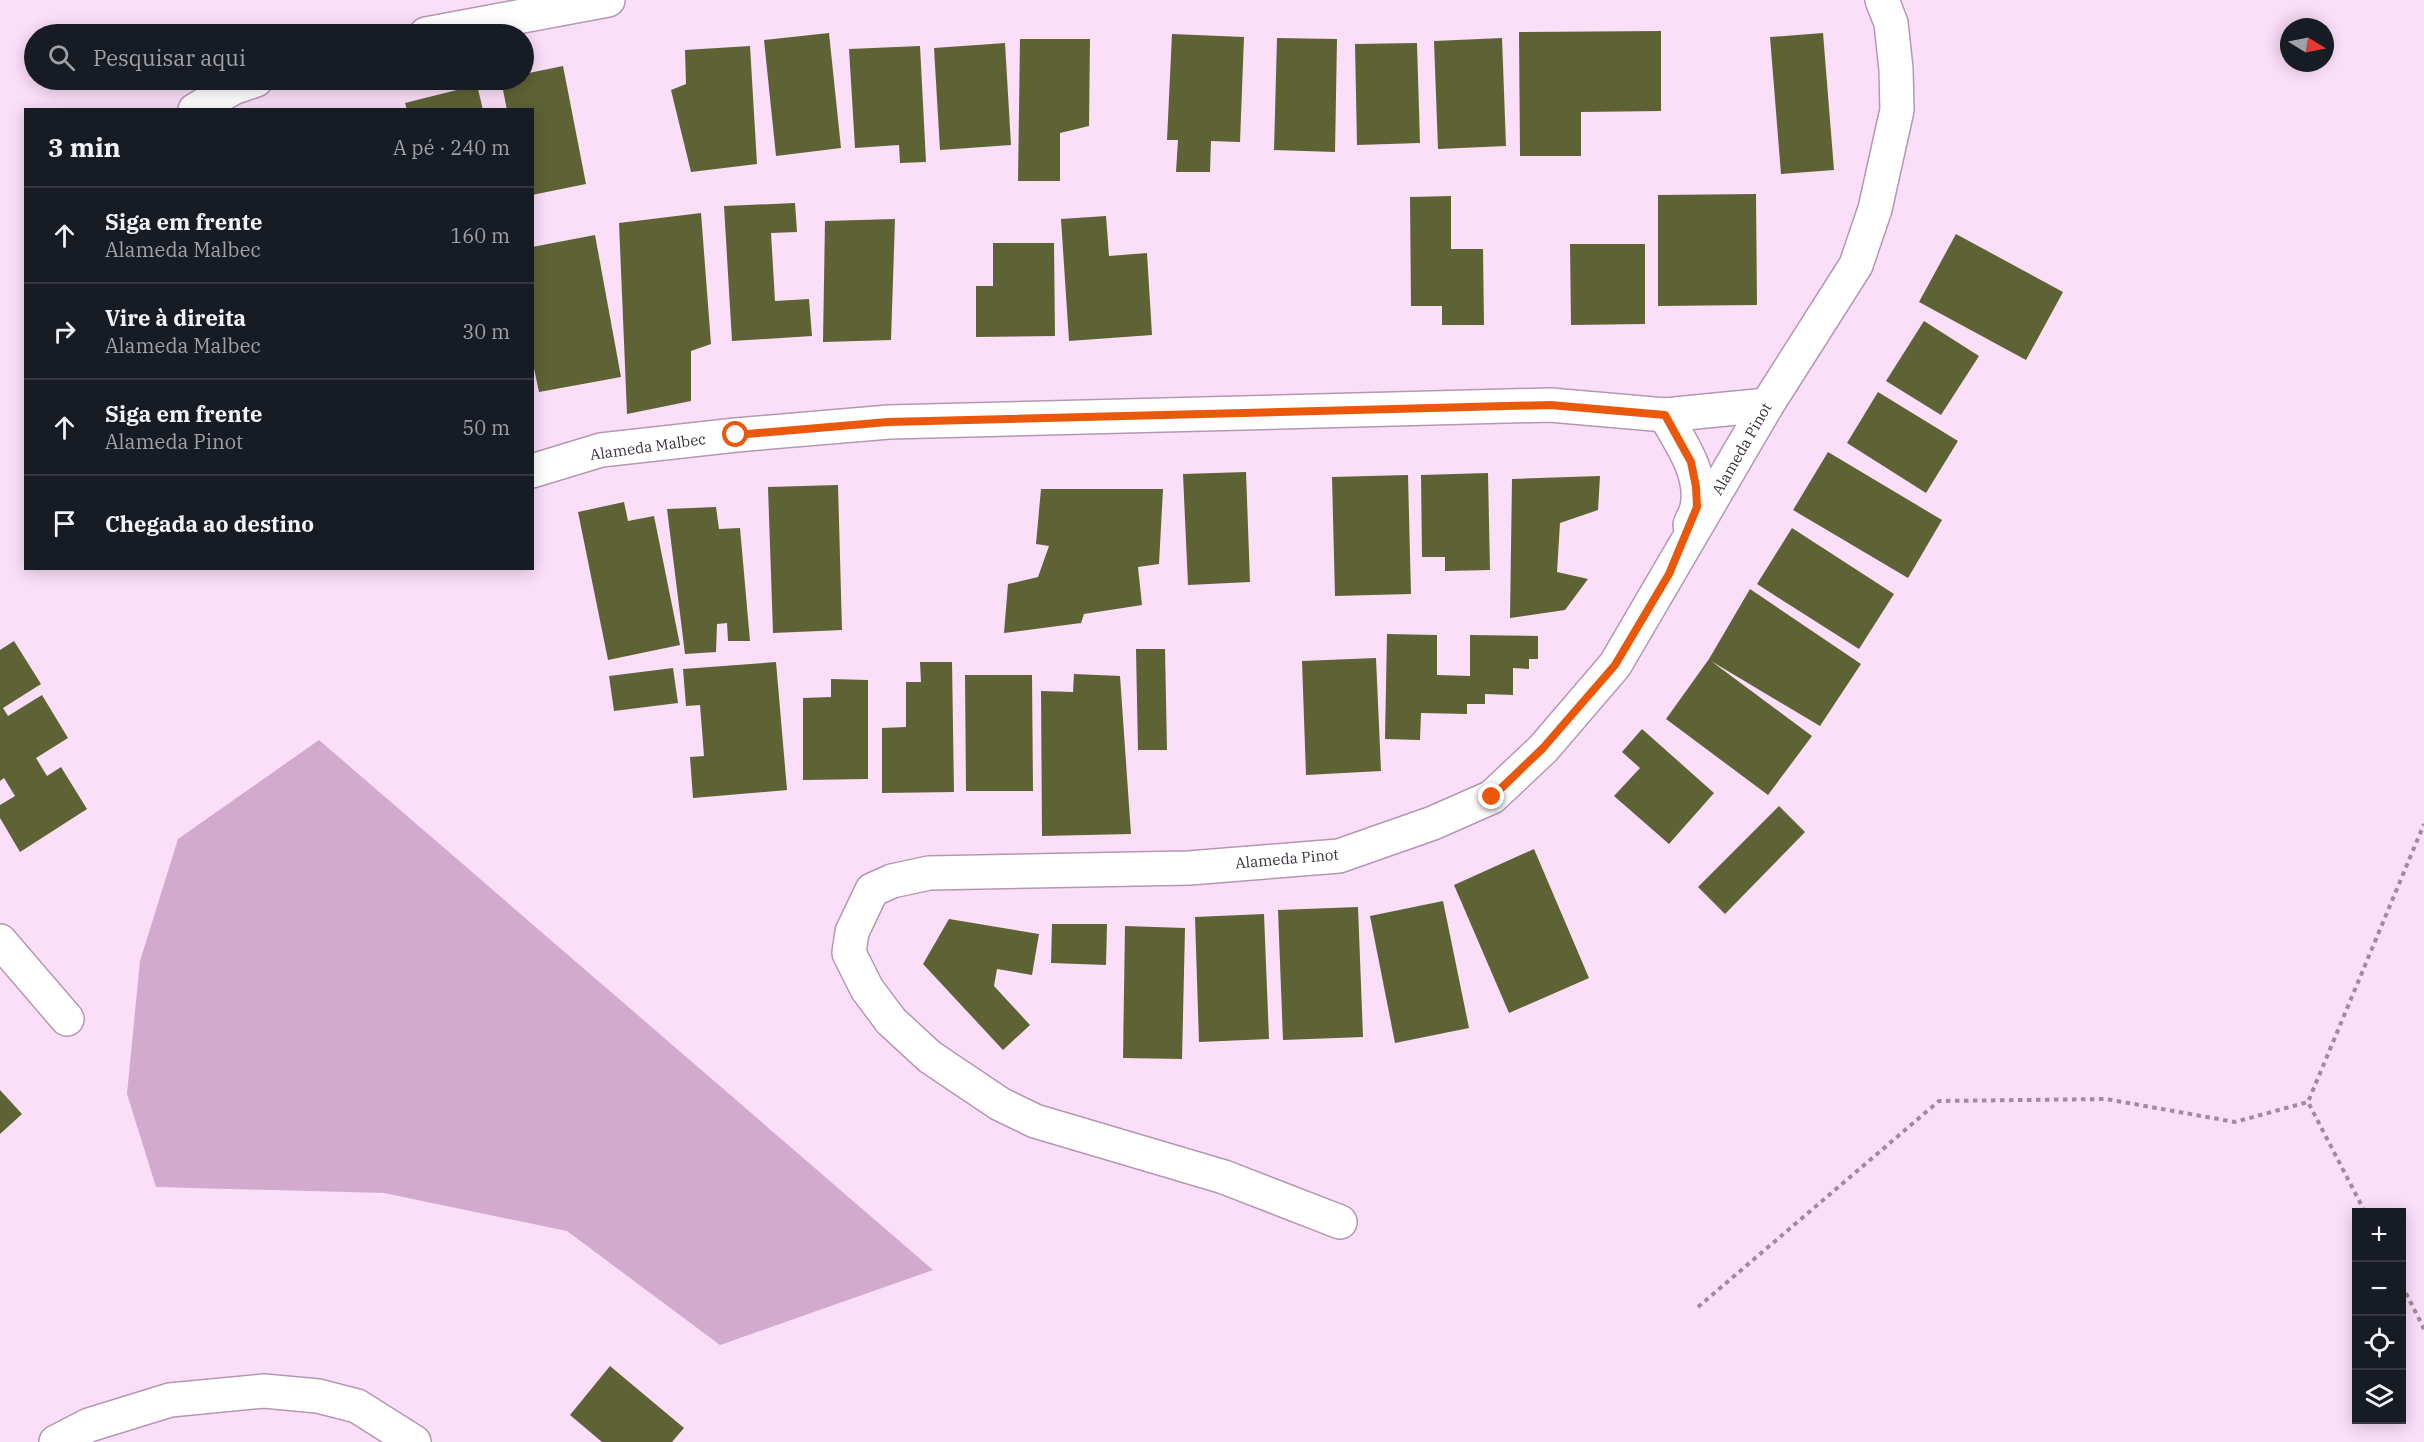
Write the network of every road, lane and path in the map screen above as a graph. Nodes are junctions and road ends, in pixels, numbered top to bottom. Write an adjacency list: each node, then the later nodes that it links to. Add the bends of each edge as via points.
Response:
1 (608, 0): 3 (street)
2 (1882, 0): 6 (street, Alameda Pinot, via 1891,22 1897,110 1875,209 1856,265)
3 (480, 24)
4 (230, 90): 5 (street)
5 (198, 108)
6 (1767, 405): 7 (street, Alameda Malbec); 9 (street, Alameda Pinot)
7 (1665, 415): 8 (street, Alameda Malbec, via 1550,405 888,422 601,450); 9 (street, via 1691,462 1697,497 1697,507)
8 (534, 470)
9 (1669, 574): 15 (street, Alameda Pinot, via 1615,665 1543,748 1492,797 1433,823 1339,856 1189,868 929,873 872,890 852,932 849,953 867,989 891,1021 930,1057 1000,1104 1035,1121 1224,1177)
10 (2424, 824): 13 (path)
11 (0, 941): 12 (street)
12 (67, 1019)
13 (2308, 1102): 14 (path); 17 (path, via 2235,1122 2106,1099 1939,1101)
14 (2363, 1208)
15 (1341, 1222)
16 (2406, 1293): 18 (path)
17 (1698, 1307)
18 (2424, 1329)
19 (56, 1442): 20 (street, via 89,1425 170,1400 264,1391 318,1396 357,1406)
20 (414, 1442)

